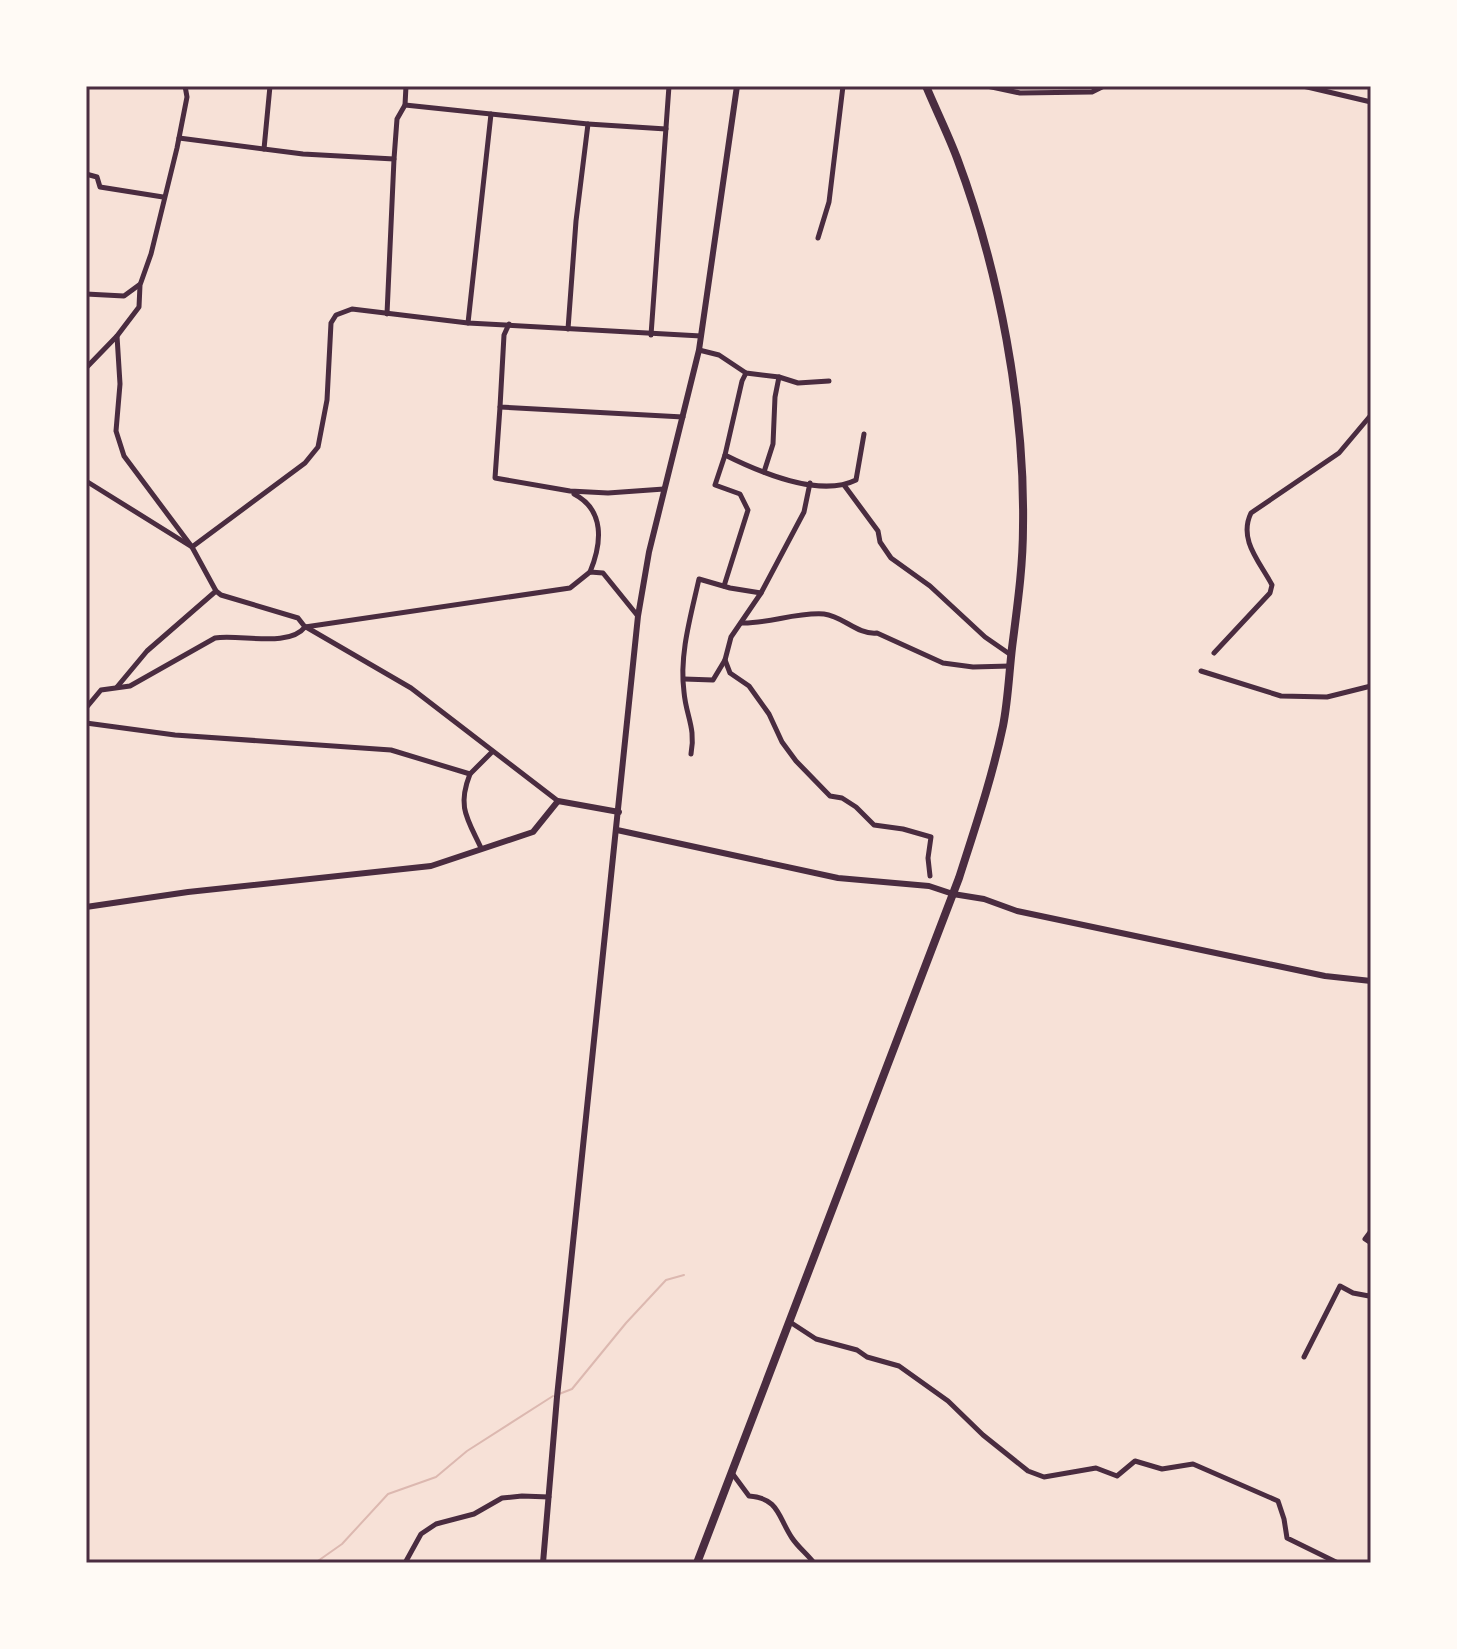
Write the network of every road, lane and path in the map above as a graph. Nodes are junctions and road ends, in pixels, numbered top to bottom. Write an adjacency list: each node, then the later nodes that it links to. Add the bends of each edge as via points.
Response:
1 (185, 86): 16 (street)
2 (270, 86): 17 (street)
3 (406, 86): 12 (street)
4 (669, 86): 15 (street)
5 (737, 86): 30 (street)
6 (843, 86): 21 (street, via 829,202)
7 (926, 86): 56 (highway, via 979,227 1009,360 1023,488 1022,569)
8 (987, 86): 9 (street, via 1020,93 1092,92)
9 (1104, 86)
10 (1303, 86): 11 (street)
11 (1371, 102)
12 (405, 105): 13 (street); 18 (street, via 397,119)
13 (491, 114): 14 (street); 25 (street)
14 (588, 124): 15 (street); 27 (street)
15 (666, 129): 28 (street)
16 (179, 138): 17 (street); 20 (street)
17 (264, 149): 18 (street)
18 (394, 159): 24 (street)
19 (86, 174): 20 (street, via 97,177 100,187)
20 (163, 197): 22 (street)
21 (818, 238)
22 (140, 285): 23 (street, via 124,296); 29 (street, via 139,307)
23 (86, 294)
24 (387, 314): 25 (street); 47 (street, via 352,309 336,315 318,447 305,463)
25 (468, 323): 26 (street)
26 (509, 324): 27 (street); 36 (street)
27 (568, 329): 28 (street)
28 (651, 335): 30 (street)
29 (117, 336): 32 (street); 47 (street, via 116,431 124,456)
30 (701, 336): 31 (street)
31 (699, 350): 33 (street, via 719,355); 38 (street)
32 (86, 368)
33 (746, 373): 34 (street); 40 (street)
34 (779, 377): 35 (street, via 798,383); 41 (street, via 773,444)
35 (829, 381)
36 (500, 407): 38 (street); 46 (street, via 495,478)
37 (1371, 415): 55 (street, via 1339,453 1251,513 1246,539 1272,585 1270,593)
38 (683, 417): 45 (street)
39 (864, 434): 44 (street, via 856,480)
40 (725, 455): 41 (street); 49 (street, via 715,485 740,494 748,510)
41 (764, 472): 43 (street)
42 (86, 481): 47 (street)
43 (810, 483): 44 (street); 51 (street, via 804,512)
44 (844, 485): 56 (street, via 891,558)
45 (665, 489): 46 (street); 52 (street)
46 (570, 491): 48 (street, via 596,512 598,550)
47 (192, 547): 50 (street)
48 (590, 572): 52 (street, via 603,573); 54 (street, via 570,588)
49 (724, 586): 51 (street); 60 (street, via 699,579 684,649)
50 (216, 591): 54 (street, via 298,618); 62 (street, via 147,651)
51 (761, 593): 53 (street)
52 (638, 616): 69 (street)
53 (741, 623): 57 (street); 58 (street, via 827,614 943,663)
54 (305, 627): 62 (street, via 279,638 215,638 130,686); 65 (street, via 411,688)
55 (1214, 653)
56 (1011, 655): 58 (highway)
57 (725, 660): 60 (street, via 713,680); 72 (street, via 730,673 749,686 769,714 796,761 830,796 856,807 874,825 931,837)
58 (1010, 666): 73 (highway, via 996,752)
59 (1201, 671): 61 (street, via 1281,696 1327,697)
60 (684, 679): 66 (street, via 694,738)
61 (1371, 686)
62 (116, 688): 63 (street, via 101,690)
63 (86, 708)
64 (86, 723): 67 (street, via 175,735 391,750)
65 (492, 752): 67 (street); 68 (street)
66 (691, 754)
67 (470, 774): 71 (street, via 462,795)
68 (558, 801): 69 (street); 71 (street, via 533,832)
69 (619, 812): 70 (street)
70 (617, 830): 73 (street, via 838,878 929,886); 82 (street)
71 (481, 848): 74 (street, via 431,866)
72 (930, 876)
73 (953, 894): 75 (street, via 1325,976); 79 (highway)
74 (86, 907)
75 (1371, 981)
76 (1371, 1231): 77 (street, via 1365,1239)
77 (1371, 1243)
78 (1371, 1292): 80 (street, via 1353,1293 1340,1286)
79 (789, 1321): 81 (highway); 87 (street, via 816,1339 899,1366 1028,1471 1044,1477 1096,1468 1117,1476 1135,1461 1162,1469 1193,1464 1278,1501 1287,1538)
80 (1304, 1357)
81 (731, 1470): 85 (highway); 86 (street, via 749,1496 764,1497 777,1509)
82 (549, 1497): 83 (street, via 502,1498 474,1514 436,1524 421,1534); 84 (street)
83 (405, 1563)
84 (543, 1563)
85 (697, 1563)
86 (814, 1563)
87 (1338, 1563)

